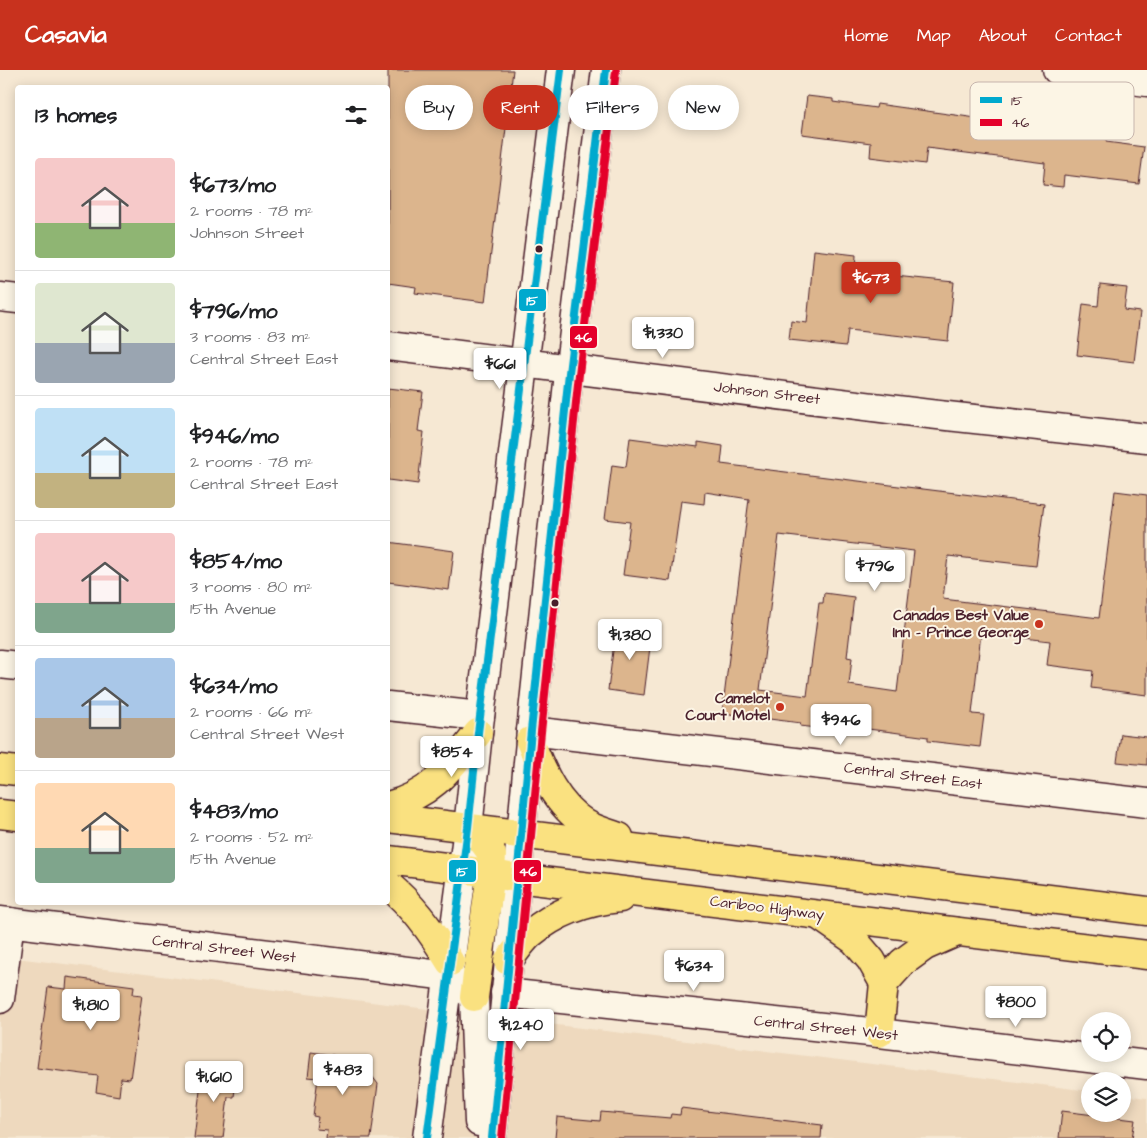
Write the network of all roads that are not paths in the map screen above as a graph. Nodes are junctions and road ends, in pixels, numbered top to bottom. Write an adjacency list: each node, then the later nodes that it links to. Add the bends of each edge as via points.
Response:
1 (561, 70): 8 (street)
2 (606, 70): 9 (street)
3 (1057, 70): 4 (street)
4 (1147, 82)
5 (0, 297): 6 (street)
6 (15, 300)
7 (390, 346): 8 (street, Johnson Street)
8 (524, 364): 9 (street, Johnson Street); 14 (street)
9 (570, 370): 10 (street, Johnson Street); 15 (street)
10 (1147, 438)
11 (0, 664): 12 (street)
12 (15, 666)
13 (390, 706): 14 (street)
14 (479, 724): 17 (highway, via 448,771 423,792); 21 (street)
15 (530, 736): 16 (street, Central Street East); 22 (street); 23 (highway, via 547,782 571,811 586,824)
16 (1147, 803)
17 (390, 805)
18 (0, 814): 19 (highway)
19 (15, 816)
20 (390, 818): 21 (highway)
21 (468, 828): 22 (highway); 25 (street); 26 (highway, via 478,835)
22 (521, 834): 23 (highway); 26 (street)
23 (658, 851): 29 (highway)
24 (390, 860): 25 (highway, Cariboo Highway)
25 (462, 869): 26 (highway, Cariboo Highway); 35 (street)
26 (504, 876): 28 (highway, Cariboo Highway); 34 (street); 38 (highway)
27 (390, 887): 35 (highway, via 425,922)
28 (654, 894): 30 (highway, Cariboo Highway); 34 (highway, via 597,900 562,913 530,934)
29 (1147, 911)
30 (816, 914): 32 (highway, Cariboo Highway); 36 (highway, via 854,940)
31 (5, 922): 35 (street, Central Street West); 39 (street)
32 (958, 932): 33 (highway, Cariboo Highway); 36 (highway, via 925,946 903,962)
33 (1147, 955)
34 (508, 961): 37 (street)
35 (449, 969): 38 (street); 42 (street)
36 (884, 983): 40 (highway)
37 (505, 993): 40 (street, Central Street West); 44 (street)
38 (474, 996): 43 (street)
39 (0, 999)
40 (879, 1033): 41 (street, Central Street West)
41 (1147, 1066)
42 (427, 1138)
43 (480, 1138)
44 (492, 1138)

